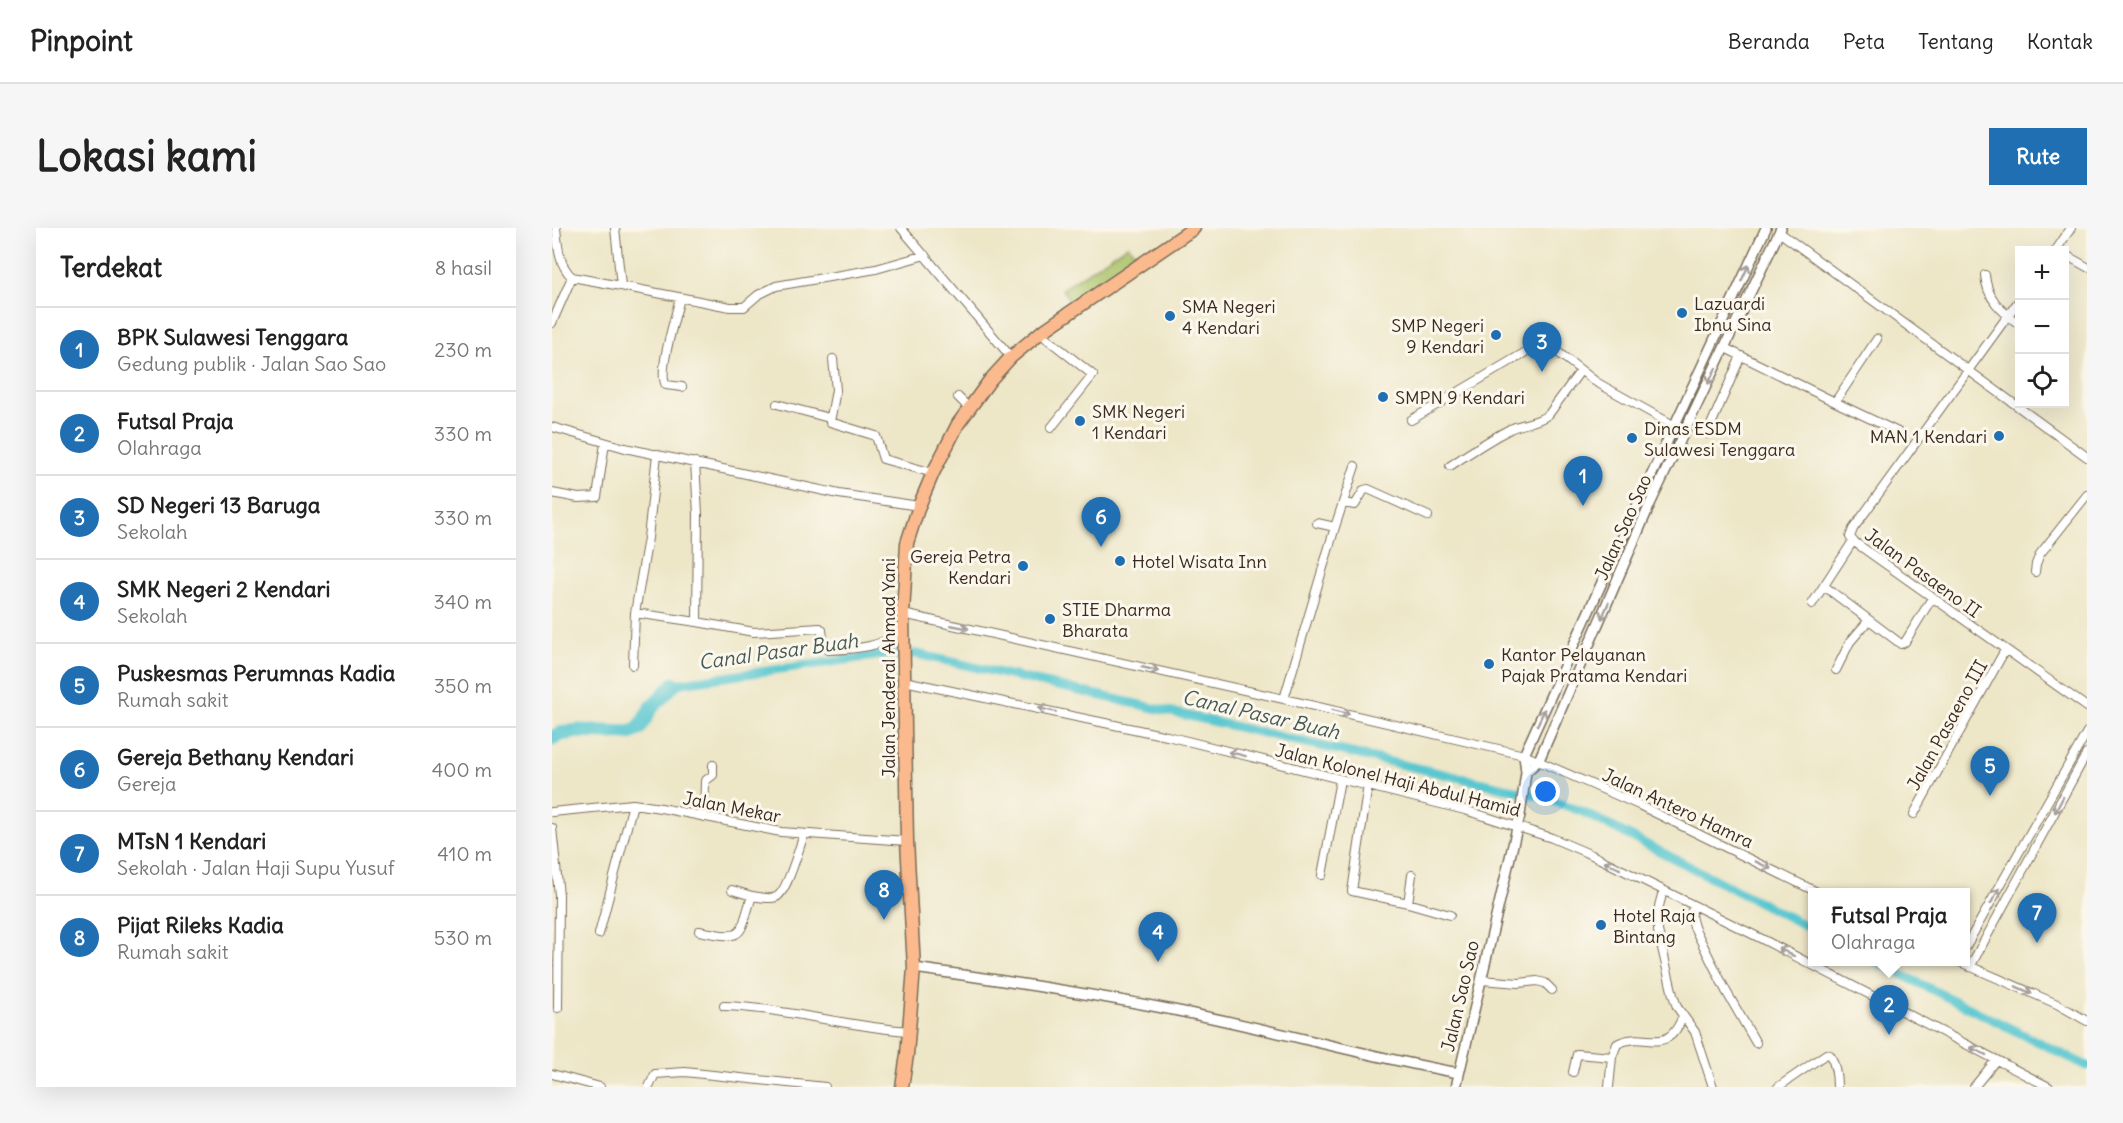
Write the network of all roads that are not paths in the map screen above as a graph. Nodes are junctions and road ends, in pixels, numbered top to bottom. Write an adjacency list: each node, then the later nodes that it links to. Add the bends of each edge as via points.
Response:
1 (556, 228): 9 (street)
2 (615, 228): 15 (street)
3 (901, 228): 10 (street)
4 (1194, 228): 21 (highway, Jalan Jenderal Ahmad Yani)
5 (1766, 228): 36 (street, Jalan Sao Sao, one-way to 5)
6 (2071, 228): 8 (street)
7 (1780, 230): 23 (street, Jalan Sao Sao); 28 (street)
8 (2060, 246)
9 (556, 249): 14 (street)
10 (925, 255): 16 (street, via 876,269 776,286 742,308); 25 (street)
11 (2069, 257): 12 (street)
12 (2087, 267)
13 (1985, 275): 18 (street, via 1986,288)
14 (572, 277): 15 (street); 20 (street)
15 (621, 286): 16 (street)
16 (680, 298): 29 (street, via 663,381 666,386)
17 (2018, 300): 18 (street, Jalan Pasaeno II)
18 (2007, 316): 19 (street); 28 (street, Jalan Pasaeno II)
19 (2015, 322)
20 (552, 323)
21 (1040, 333): 25 (highway, Jalan Jenderal Ahmad Yani); 38 (street, via 1093,375)
22 (1877, 339): 31 (street)
23 (1725, 348): 24 (street); 74 (street, Jalan Sao Sao, one-way to 74, via 1652,502)
24 (1741, 356): 31 (street); 40 (street)
25 (1011, 357): 33 (highway, Jalan Jenderal Ahmad Yani)
26 (833, 359): 34 (street, via 836,390)
27 (1581, 370): 35 (street, via 1550,345 1541,343); 36 (street); 46 (street, via 1543,419 1510,429)
28 (1968, 371): 43 (street); 55 (street, Jalan Pasaeno II, via 1853,529)
29 (682, 387)
30 (958, 397): 33 (street)
31 (1835, 402): 39 (street)
32 (777, 404): 34 (street)
33 (969, 408): 47 (highway, Jalan Jenderal Ahmad Yani)
34 (829, 418): 47 (street, via 831,423 876,436 883,459)
35 (1411, 420)
36 (1675, 426): 73 (street, Jalan Sao Sao, one-way to 36)
37 (552, 427): 41 (street)
38 (1051, 429)
39 (1898, 432)
40 (1707, 434)
41 (605, 443): 42 (street); 48 (street, via 597,497)
42 (657, 454): 44 (street); 60 (street)
43 (2087, 457)
44 (695, 462): 51 (street, via 839,494); 63 (street)
45 (1355, 466): 50 (street)
46 (1450, 466)
47 (933, 473): 51 (highway, Jalan Jenderal Ahmad Yani)
48 (552, 493)
49 (2087, 495): 56 (street, via 2040,554)
50 (1343, 502): 52 (street, via 1355,505 1368,489); 54 (street)
51 (919, 507): 61 (highway, Jalan Jenderal Ahmad Yani, via 908,543)
52 (1428, 516)
53 (1317, 523): 54 (street)
54 (1335, 527): 69 (street)
55 (1853, 541): 57 (street); 58 (street, Jalan Pasaeno II)
56 (2035, 572)
57 (1824, 586): 59 (street); 62 (street)
58 (1932, 598): 62 (street, via 1903,644); 65 (street, Jalan Pasaeno II)
59 (1812, 604)
60 (635, 613): 63 (street); 66 (street)
61 (903, 614): 64 (highway, Jalan Jenderal Ahmad Yani); 69 (street, Jalan Antero Hamra, one-way to 69)
62 (1869, 620): 67 (street, via 1850,642)
63 (698, 622): 64 (street, via 754,632 818,628 828,650 881,643)
64 (903, 633): 68 (highway, Jalan Jenderal Ahmad Yani)
65 (2005, 650): 70 (street, Jalan Pasaeno II); 81 (street, Jalan Pasaeno III)
66 (633, 665)
67 (1836, 670)
68 (905, 676): 77 (street, Jalan Kolonel Haji Abdul Hamid, one-way to 68); 86 (highway, Jalan Jenderal Ahmad Yani)
69 (1284, 699): 73 (street, Jalan Antero Hamra, one-way to 73)
70 (2087, 707)
71 (2087, 732): 98 (street, one-way to 71)
72 (2087, 753): 101 (street, one-way to 101)
73 (1524, 755): 74 (street, Jalan Antero Hamra); 76 (street, Jalan Sao Sao)
74 (1539, 760): 76 (street, Jalan Sao Sao); 89 (street, Jalan Antero Hamra, one-way to 89)
75 (713, 765): 82 (street, via 713,775 705,781)
76 (1526, 772): 83 (street, Jalan Sao Sao)
77 (1340, 780): 78 (street, Jalan Kolonel Haji Abdul Hamid); 87 (street)
78 (1368, 785): 83 (street, Jalan Kolonel Haji Abdul Hamid); 93 (street, via 1351,889)
79 (633, 804): 80 (street, Jalan Mekar); 82 (street, Jalan Mekar); 97 (street)
80 (552, 812)
81 (1914, 814)
82 (704, 817): 85 (street, Jalan Mekar)
83 (1517, 826): 91 (street, Jalan Kolonel Haji Abdul Hamid, one-way to 83, via 1592,855); 103 (street, Jalan Sao Sao)
84 (552, 828): 106 (street, via 559,895)
85 (804, 835): 86 (street, Jalan Mekar); 92 (street, via 780,895)
86 (907, 841): 102 (highway, Jalan Jenderal Ahmad Yani)
87 (1322, 875)
88 (1412, 875): 93 (street)
89 (1809, 888)
90 (732, 890): 92 (street)
91 (1663, 891): 94 (street, Jalan Kolonel Haji Abdul Hamid); 107 (street, via 1658,931 1673,994)
92 (752, 896): 96 (street, via 744,926 735,935)
93 (1408, 903): 95 (street)
94 (1693, 906): 99 (street, Jalan Kolonel Haji Abdul Hamid, one-way to 94); 110 (street, via 1694,927)
95 (1450, 915)
96 (699, 931)
97 (599, 934)
98 (1970, 937)
99 (1808, 963)
100 (1814, 966): 112 (street, Jalan Kolonel Haji Abdul Hamid, one-way to 100)
101 (1970, 967): 108 (street, one-way to 108)
102 (914, 968): 109 (highway, Jalan Jenderal Ahmad Yani); 114 (street, via 1190,1013)
103 (1481, 980): 104 (street, via 1537,981); 114 (street, Jalan Sao Sao)
104 (1552, 990)
105 (724, 1006): 109 (street)
106 (558, 1008)
107 (1683, 1016): 111 (street, via 1672,1036 1620,1042); 123 (street, via 1695,1032)
108 (2087, 1021)
109 (909, 1031): 120 (highway, Jalan Jenderal Ahmad Yani)
110 (1756, 1043)
111 (1612, 1057): 113 (street, via 1576,1055); 122 (street)
112 (1996, 1060): 125 (street); 126 (street, Jalan Kolonel Haji Abdul Hamid)
113 (1573, 1072)
114 (1459, 1073): 121 (street, Jalan Sao Sao)
115 (552, 1074): 117 (street)
116 (1783, 1085): 124 (street, via 1828,1054 1836,1070)
117 (600, 1087)
118 (649, 1087): 119 (street, via 655,1074 685,1072)
119 (825, 1087)
120 (902, 1087)
121 (1456, 1087)
122 (1609, 1087)
123 (1713, 1087)
124 (1837, 1087)
125 (1974, 1087)
126 (2049, 1087)

